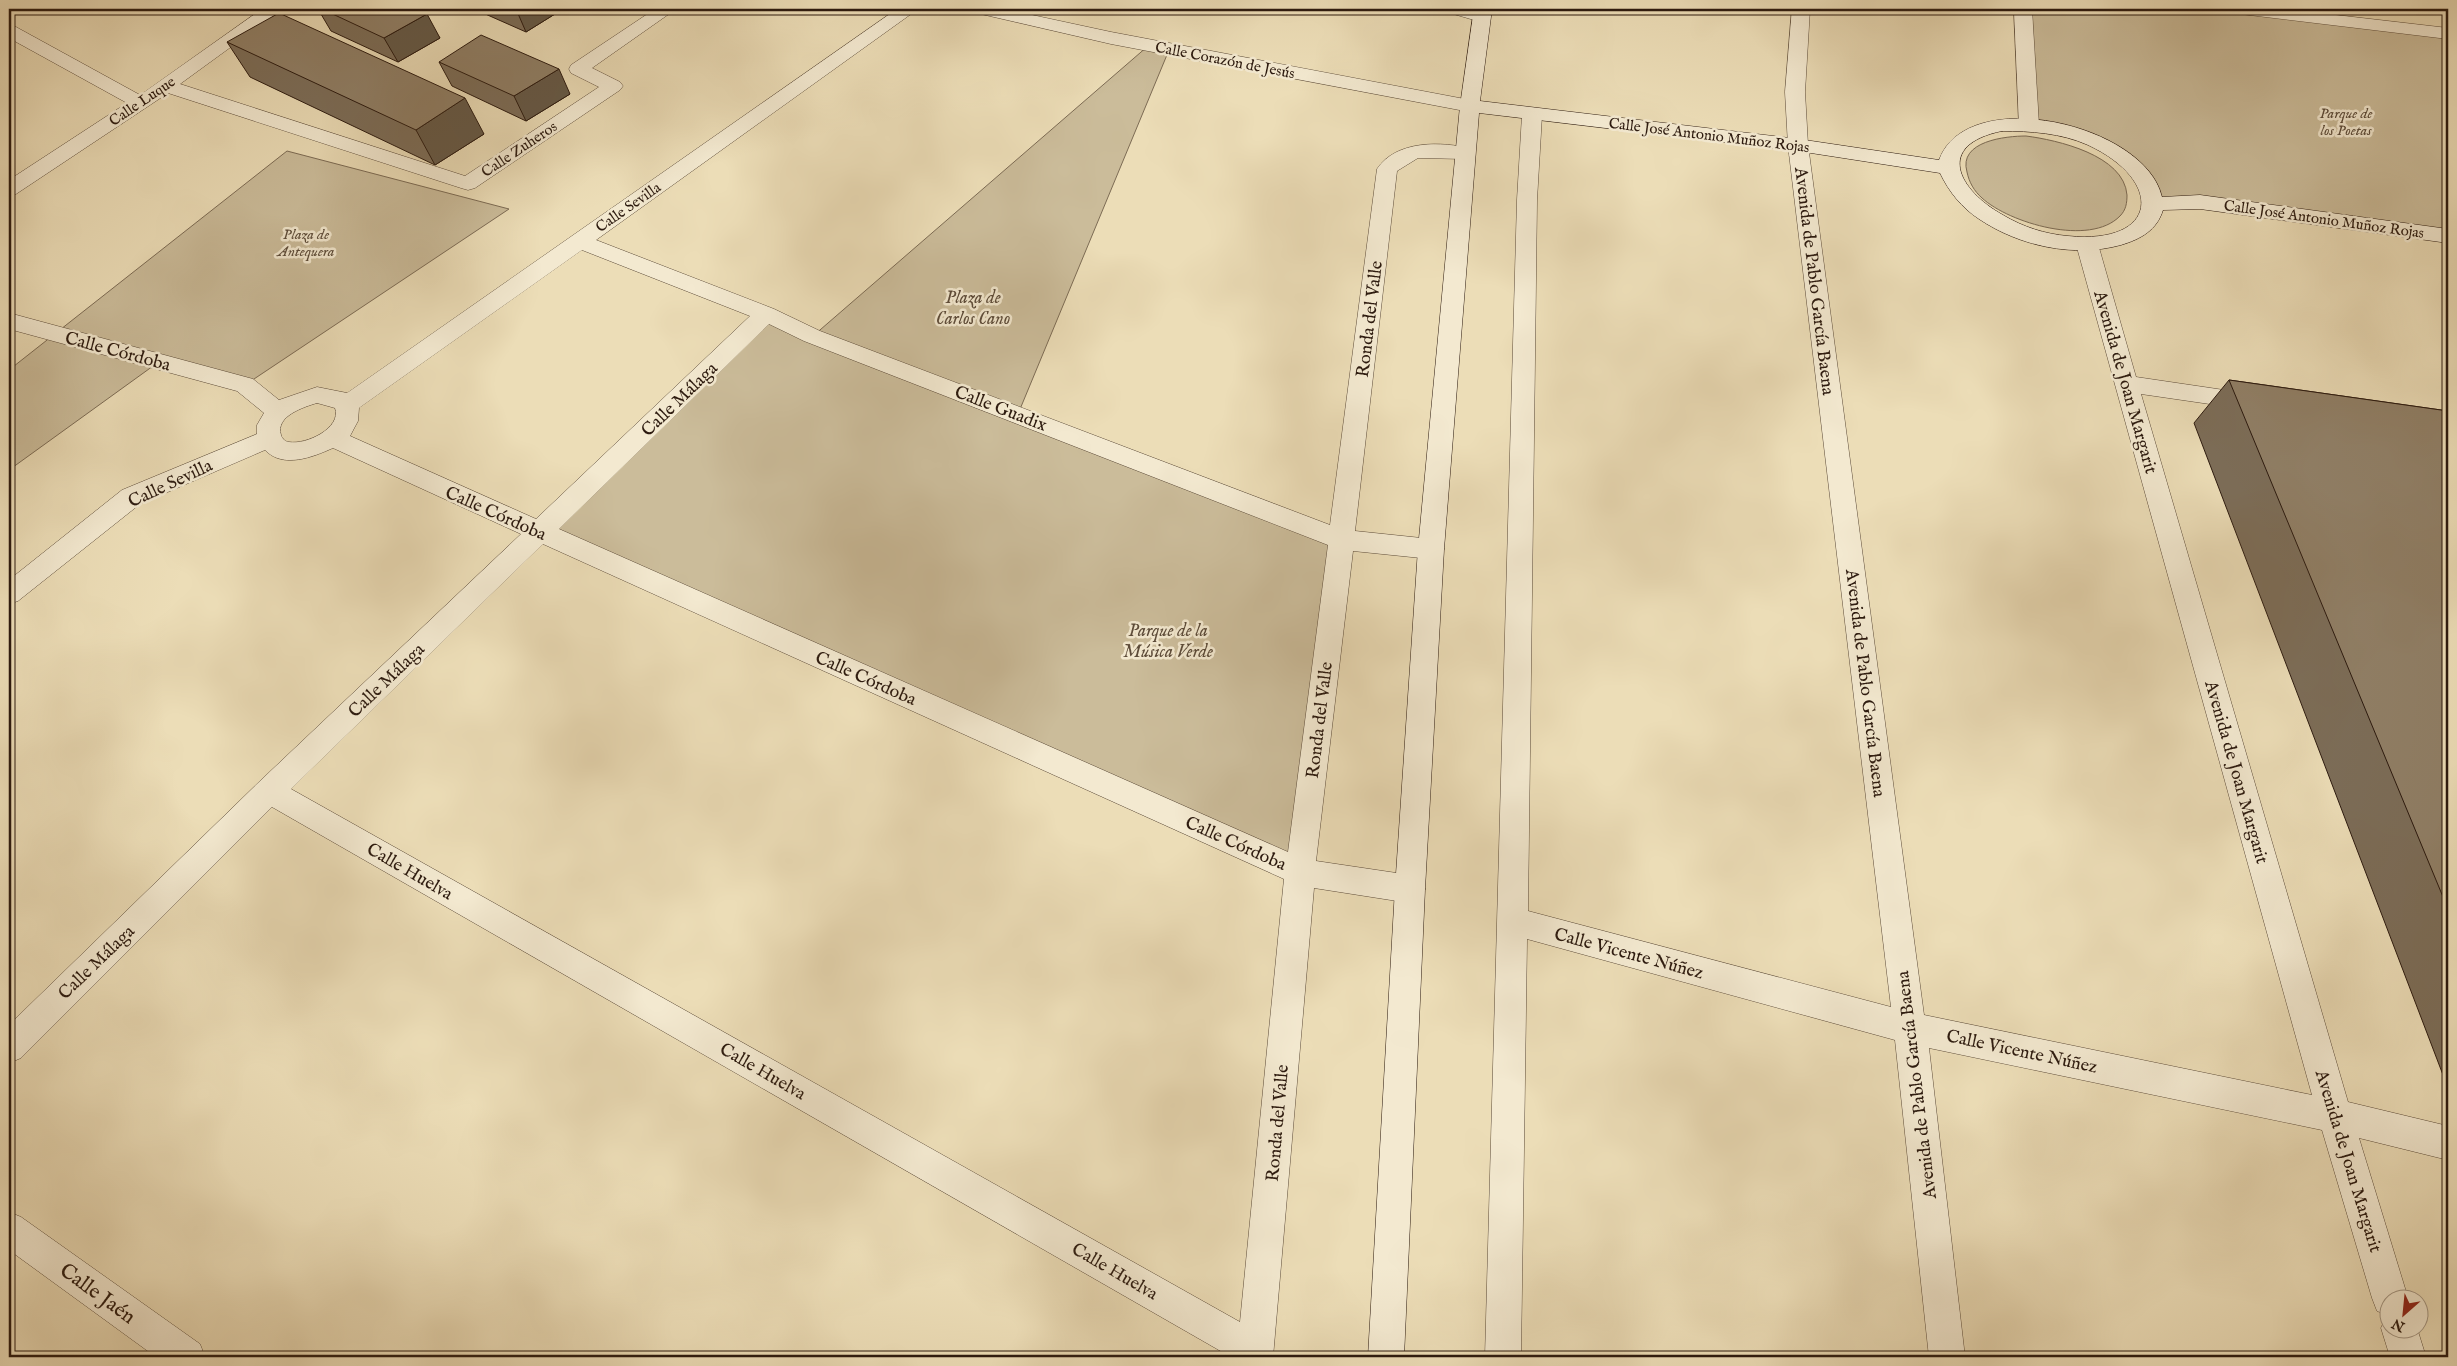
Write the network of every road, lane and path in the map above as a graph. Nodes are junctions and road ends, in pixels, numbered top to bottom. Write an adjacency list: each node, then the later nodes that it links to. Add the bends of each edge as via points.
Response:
1 (242, 9): 9 (street)
2 (667, 9): 12 (street, Calle Zuheros, via 578,69 613,86 468,184)
3 (909, 9): 25 (street, Calle Sevilla)
4 (981, 9): 14 (street, Calle Corazón de Jesús, via 1120,40)
5 (1801, 9): 17 (street, Avenida de Pablo García Baena, via 1795,92)
6 (2023, 9): 16 (street)
7 (2241, 9): 11 (street)
8 (1473, 12): 14 (street)
9 (267, 13): 12 (street, Calle Luque)
10 (9, 31): 13 (street)
11 (2448, 34)
12 (165, 86): 13 (street, Calle Luque)
13 (141, 103): 21 (street, Calle Luque)
14 (1470, 106): 15 (street, Calle José Antonio Muñoz Rojas); 18 (street)
15 (1532, 114): 17 (street, Calle José Antonio Muñoz Rojas); 42 (street, via 1526,210)
16 (2029, 125): 19 (street, via 2002,125 1979,130 1962,140 1952,152); 20 (street, via 2087,138 2113,151 2134,167)
17 (1798, 145): 19 (street, Calle José Antonio Muñoz Rojas); 43 (street, Avenida de Pablo García Baena)
18 (1466, 153): 36 (street, Ronda del Valle, via 1420,150 1400,157 1387,169); 37 (street)
19 (1949, 168): 26 (street, via 1956,186 1971,204 1994,220 2055,242)
20 (2148, 184): 22 (street, Calle José Antonio Muñoz Rojas); 23 (street)
21 (9, 189)
22 (2200, 202): 23 (street, Calle José Antonio Muñoz Rojas); 24 (street, Calle José Antonio Muñoz Rojas)
23 (2154, 205): 26 (street, via 2150,219 2137,232 2115,241)
24 (2448, 236)
25 (579, 241): 27 (street, Calle Guadix); 30 (street, Calle Sevilla)
26 (2087, 244): 29 (street, Avenida de Joan Margarit)
27 (766, 314): 35 (street, Calle Málaga); 36 (street, Calle Guadix, via 812,336)
28 (9, 321): 32 (street, Calle Córdoba, via 245,385)
29 (2126, 384): 31 (street); 45 (street, Avenida de Joan Margarit)
30 (347, 405): 32 (street, via 340,399 317,395 303,398); 33 (street, via 347,421)
31 (2273, 405)
32 (278, 412): 34 (street, via 270,421)
33 (332, 438): 34 (street, via 293,451 282,450); 35 (street, Calle Córdoba)
34 (267, 439): 38 (street, Calle Sevilla, via 131,497)
35 (540, 533): 39 (street, Calle Málaga); 40 (street, Calle Córdoba)
36 (1343, 540): 37 (street, Calle Guadix); 40 (street, Ronda del Valle)
37 (1431, 549): 41 (street)
38 (9, 594)
39 (270, 791): 44 (street, Calle Málaga); 50 (street, Calle Huelva)
40 (1300, 872): 41 (street, Calle Córdoba); 50 (street, Ronda del Valle)
41 (1410, 889): 52 (street)
42 (1512, 921): 43 (street, Calle Vicente Núñez); 53 (street)
43 (1910, 1028): 45 (street, Calle Vicente Núñez); 54 (street, Avenida de Pablo García Baena)
44 (9, 1047)
45 (2335, 1116): 46 (street, Calle Vicente Núñez); 48 (street, Avenida de Joan Margarit)
46 (2448, 1144)
47 (9, 1229): 51 (street, Calle Jaén)
48 (2387, 1288)
49 (2402, 1338): 55 (street)
50 (1256, 1354)
51 (187, 1357)
52 (1386, 1357)
53 (1503, 1357)
54 (1947, 1357)
55 (2408, 1357)

